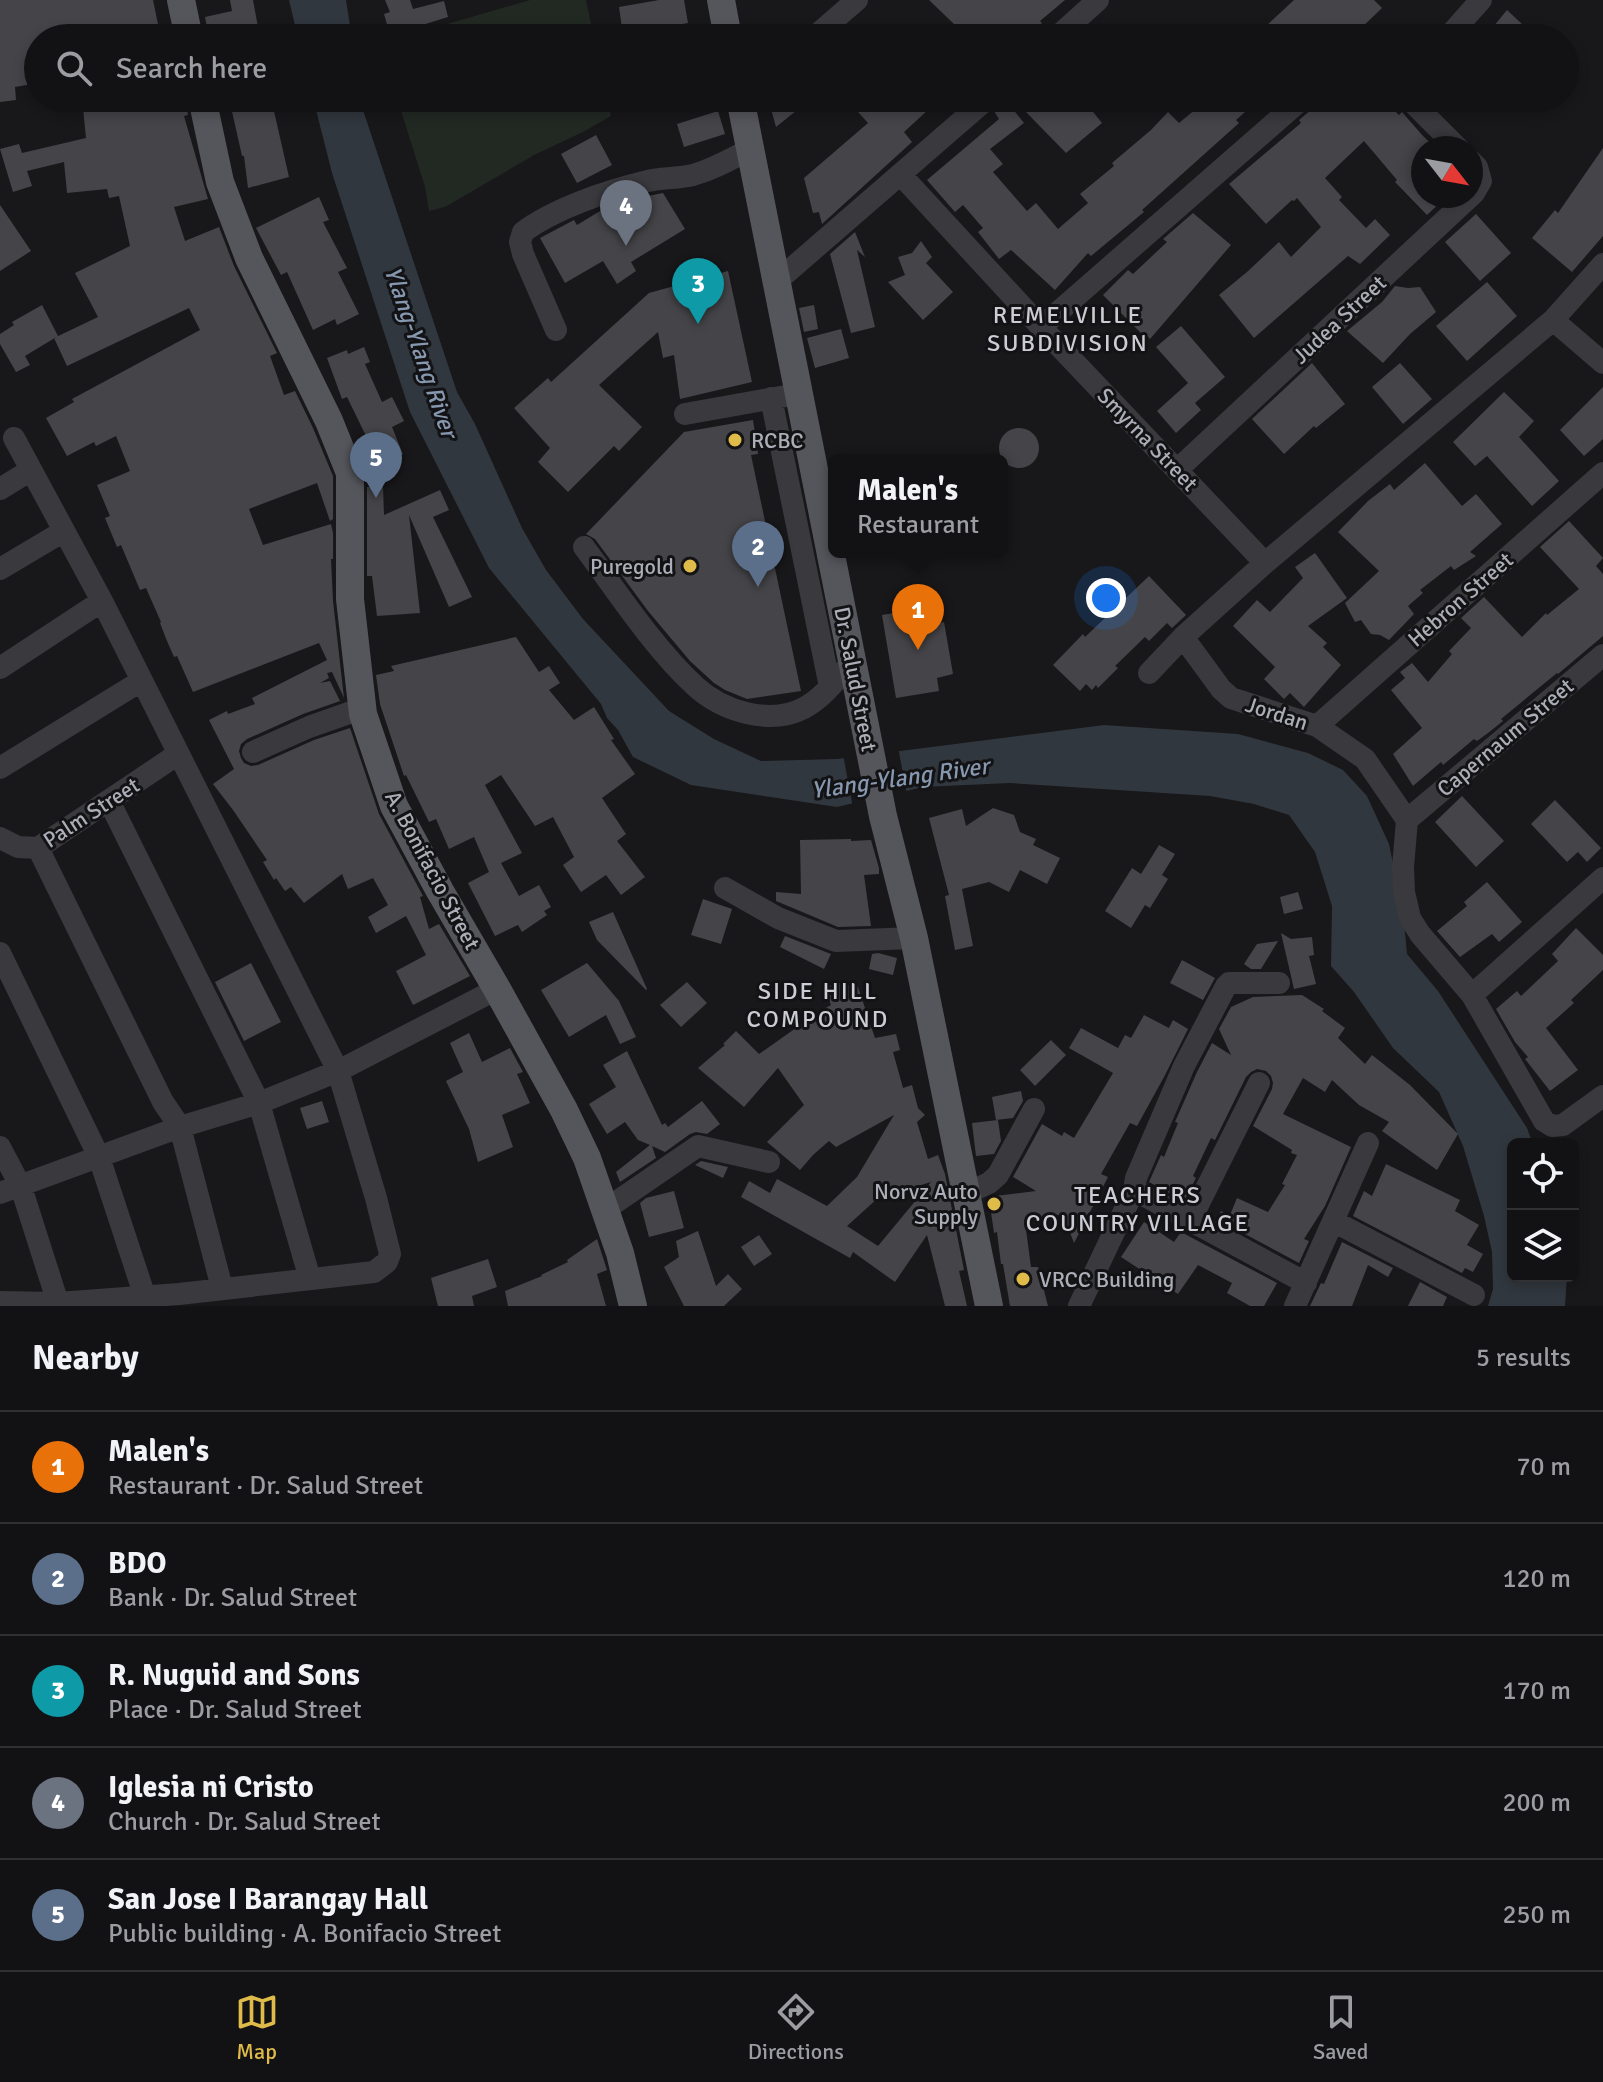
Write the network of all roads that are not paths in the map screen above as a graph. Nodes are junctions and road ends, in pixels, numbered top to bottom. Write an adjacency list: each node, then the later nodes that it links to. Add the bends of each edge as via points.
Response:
1 (181, 0): 6 (main road)
2 (721, 0): 7 (main road)
3 (857, 0): 8 (street)
4 (1098, 0): 9 (street)
5 (1481, 0): 10 (street)
6 (186, 24)
7 (725, 24)
8 (829, 24)
9 (1071, 24)
10 (1460, 24)
11 (205, 112): 45 (main road, A. Bonifacio Street, via 220,182 249,258 350,473 350,599)
12 (743, 112): 17 (main road, Dr. Salud Street)
13 (972, 112): 18 (street)
14 (1287, 112): 23 (street)
15 (1422, 112): 16 (street)
16 (1446, 136)
17 (750, 149): 21 (main road, Dr. Salud Street); 24 (street, via 689,176 644,182 576,204 523,232 523,254)
18 (901, 175): 21 (street); 23 (street, Smyrna Street)
19 (1458, 208): 29 (street, Judea Street)
20 (1603, 264): 22 (street)
21 (776, 282): 26 (main road, Dr. Salud Street)
22 (1553, 320): 25 (street); 35 (street)
23 (1041, 327): 29 (street, Smyrna Street)
24 (556, 330)
25 (1603, 363)
26 (784, 396): 27 (street); 40 (main road, Dr. Salud Street); 44 (street)
27 (685, 414)
28 (14, 438): 30 (street)
29 (1178, 469): 35 (street, Smyrna Street)
30 (31, 470): 32 (street); 33 (street)
31 (1603, 473): 46 (street, Hebron Street)
32 (0, 489)
33 (64, 531): 36 (street); 37 (street)
34 (584, 547): 44 (street, via 673,662 721,704 763,716 785,715 802,710)
35 (1265, 563): 38 (street)
36 (0, 569)
37 (102, 601): 41 (street); 43 (street)
38 (1183, 637): 42 (street); 46 (street, Jordan, via 1231,698)
39 (1603, 655): 51 (street, Capernaum Street)
40 (852, 662): 44 (street); 56 (main road, Dr. Salud Street)
41 (0, 668)
42 (1149, 673)
43 (141, 681): 48 (street); 49 (street)
44 (830, 687)
45 (363, 708): 47 (street); 59 (main road, A. Bonifacio Street, via 394,806)
46 (1317, 726): 51 (street, Jordan, via 1365,759)
47 (253, 752)
48 (178, 754): 50 (street, Palm Street); 61 (street)
49 (0, 768)
50 (109, 801): 53 (street, Palm Street); 64 (street)
51 (1407, 820): 60 (street, via 1403,879 1410,918)
52 (0, 838): 53 (street, Palm Street, via 18,847)
53 (38, 848): 66 (street)
54 (1603, 878): 60 (street)
55 (725, 888): 56 (street, via 778,918 836,941)
56 (914, 938): 73 (main road, Dr. Salud Street)
57 (0, 953): 69 (street)
58 (1279, 983): 72 (street, via 1226,986 1184,1066)
59 (497, 989): 61 (street); 74 (main road, A. Bonifacio Street, via 564,1110)
60 (1472, 995): 63 (street, via 1544,1121 1563,1125)
61 (338, 1071): 64 (street); 77 (street, via 390,1254 374,1272)
62 (1259, 1083): 75 (street)
63 (1603, 1096)
64 (259, 1103): 66 (street); 77 (street)
65 (1034, 1109): 73 (street, via 998,1175)
66 (180, 1127): 69 (street); 79 (street)
67 (1368, 1143): 76 (street)
68 (0, 1147): 71 (street)
69 (99, 1157): 71 (street); 81 (street)
70 (769, 1162): 74 (street, via 698,1146)
71 (10, 1190): 83 (street)
72 (1134, 1190): 75 (street); 86 (street)
73 (967, 1193): 85 (main road, Dr. Salud Street)
74 (606, 1209): 84 (main road, A. Bonifacio Street)
75 (1190, 1221): 78 (street)
76 (1333, 1221): 78 (street); 80 (street)
77 (310, 1279): 79 (street)
78 (1306, 1283): 87 (street)
79 (222, 1288): 81 (street)
80 (1474, 1295)
81 (145, 1297): 83 (street)
82 (0, 1302): 83 (street)
83 (58, 1303)
84 (633, 1306)
85 (989, 1306)
86 (1079, 1306)
87 (1295, 1306)

